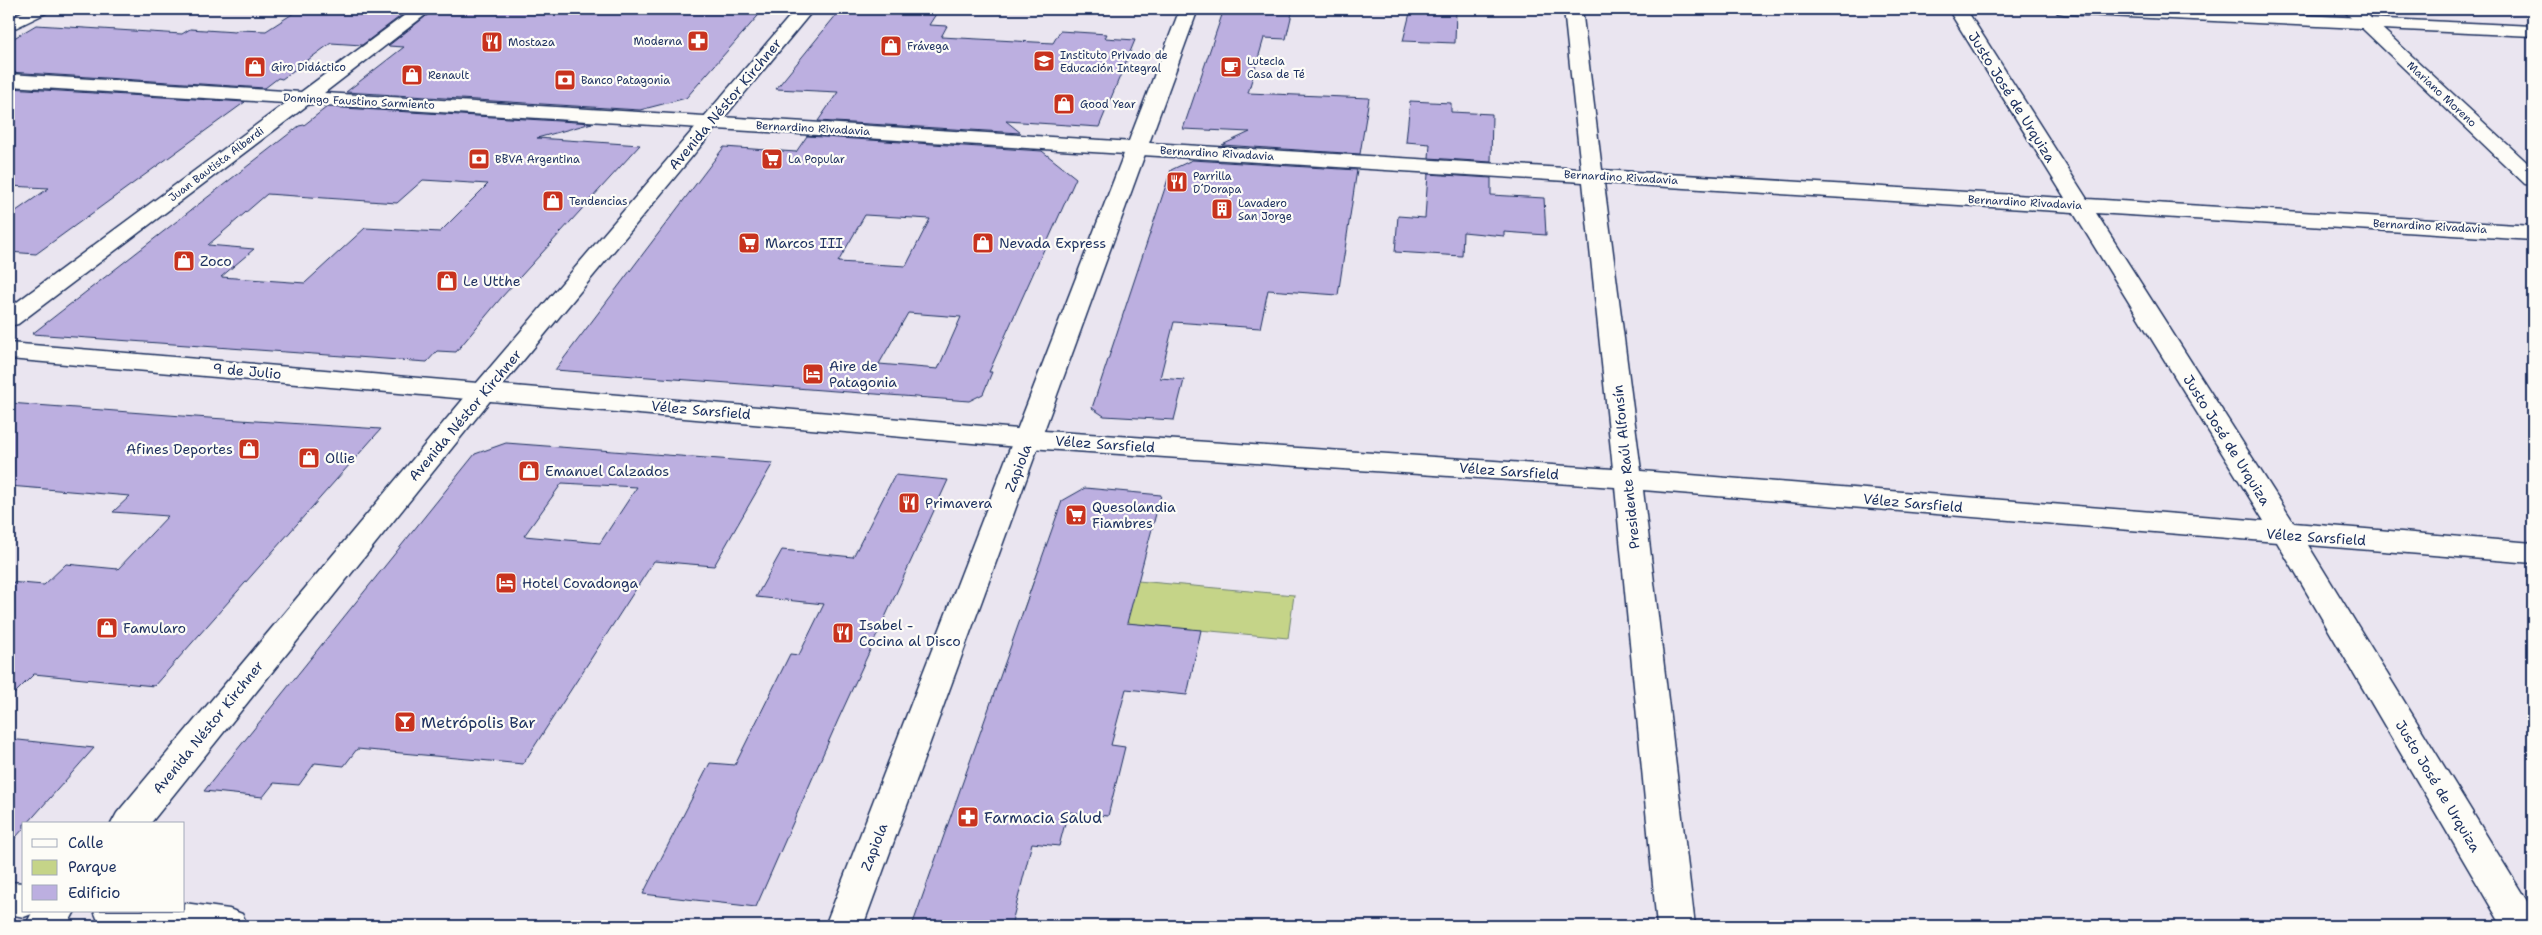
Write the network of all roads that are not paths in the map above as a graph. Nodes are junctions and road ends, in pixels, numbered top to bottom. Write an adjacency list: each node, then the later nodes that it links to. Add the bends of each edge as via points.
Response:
1 (40, 9): 10 (street)
2 (424, 9): 13 (street, Juan Bautista Alberdi)
3 (805, 9): 14 (street, Avenida Néstor Kirchner)
4 (1189, 9): 15 (street, Zapiola)
5 (1573, 9): 16 (street, Presidente Raúl Alfonsín)
6 (1957, 9): 18 (street, Justo José de Urquiza)
7 (2064, 9): 9 (street)
8 (2350, 9): 9 (street, Mariano Moreno)
9 (2366, 23): 11 (street); 17 (street, Mariano Moreno)
10 (9, 26)
11 (2533, 31)
12 (9, 80): 13 (street, Domingo Faustino Sarmiento)
13 (305, 98): 14 (street, Domingo Faustino Sarmiento); 20 (street, Juan Bautista Alberdi)
14 (709, 122): 15 (street, Bernardino Rivadavia); 22 (street, Avenida Néstor Kirchner)
15 (1139, 148): 16 (street, Bernardino Rivadavia); 23 (street, Zapiola)
16 (1594, 176): 18 (street, Bernardino Rivadavia); 24 (street, Presidente Raúl Alfonsín)
17 (2533, 180)
18 (2081, 205): 19 (street, Bernardino Rivadavia); 25 (street, Justo José de Urquiza)
19 (2533, 233)
20 (9, 319)
21 (9, 351): 22 (street, 9 de Julio)
22 (484, 391): 23 (street, Vélez Sarsfield); 27 (street, Avenida Néstor Kirchner)
23 (1029, 439): 24 (street, Vélez Sarsfield); 34 (street, Zapiola)
24 (1628, 479): 25 (street, Vélez Sarsfield); 35 (street, Presidente Raúl Alfonsín)
25 (2287, 535): 26 (street, Vélez Sarsfield); 36 (street, Justo José de Urquiza)
26 (2533, 553)
27 (131, 822)
28 (9, 898): 29 (street)
29 (22, 900)
30 (56, 912): 32 (street)
31 (120, 912): 33 (street)
32 (44, 926)
33 (229, 926)
34 (844, 926)
35 (1676, 926)
36 (2522, 926)

